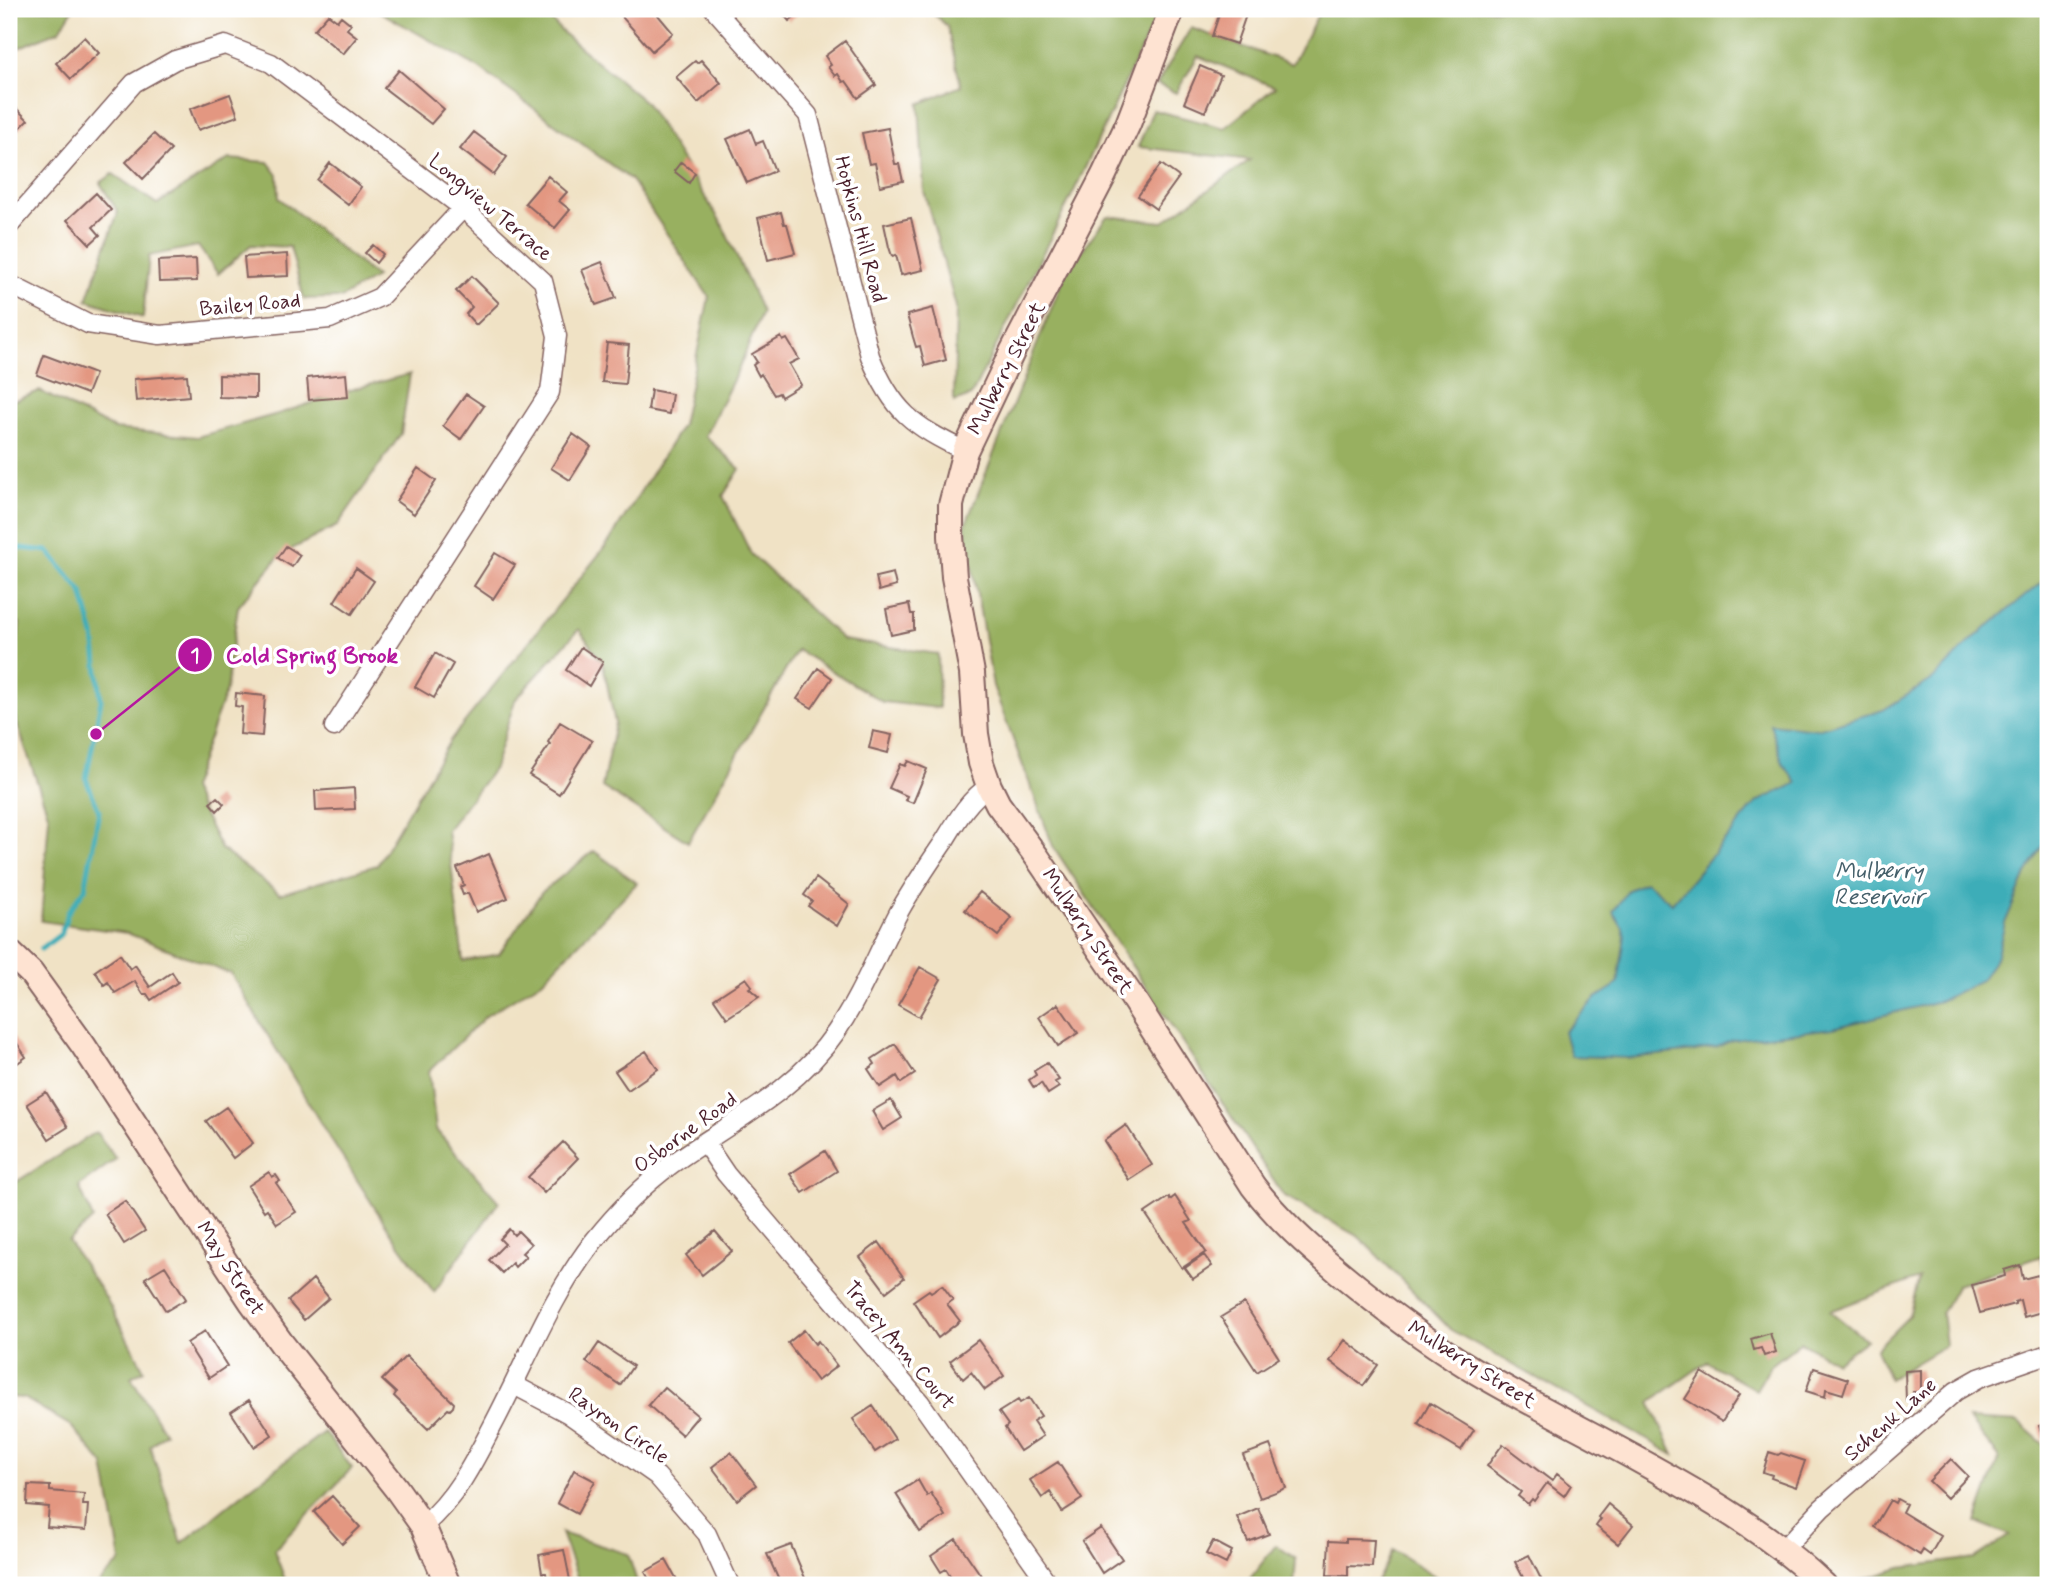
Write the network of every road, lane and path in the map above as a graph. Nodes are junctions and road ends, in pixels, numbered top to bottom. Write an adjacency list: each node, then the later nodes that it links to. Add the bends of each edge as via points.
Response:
1 (714, 9): 6 (street, Hopkins Hill Road, via 808,115 870,356 882,384 918,426)
2 (1172, 9): 6 (street, Mulberry Street, via 1104,175)
3 (463, 208): 4 (street, Longview Terrace, via 271,63 225,45 175,60 134,83); 5 (street, Bailey Road, via 380,297 330,320 160,335 88,324); 7 (street, Longview Terrace, via 543,281 557,336 550,392)
4 (9, 226)
5 (9, 284)
6 (965, 450): 8 (street, Mulberry Street, via 951,505 951,536 972,673 976,734)
7 (334, 727)
8 (989, 786): 10 (street, Osborne Road, via 970,802 930,863 821,1052 752,1112); 14 (street, Mulberry Street, via 1272,1212 1388,1311 1461,1362 1712,1501)
9 (9, 953): 13 (street, May Street, via 31,973 77,1036 282,1344)
10 (705, 1143): 12 (street, Osborne Road, via 650,1182 593,1243 565,1282); 17 (street, Tracey Ann Court, via 726,1174 920,1402)
11 (2048, 1354): 14 (street, Schenk Lane, via 1956,1391 1822,1508)
12 (514, 1385): 13 (street, Osborne Road, via 458,1489); 16 (street, Rayron Circle, via 567,1413 657,1476 707,1534)
13 (423, 1526): 15 (street, May Street)
14 (1783, 1550): 18 (street, Mulberry Street)
15 (448, 1585)
16 (730, 1585)
17 (1049, 1585)
18 (1824, 1585)

